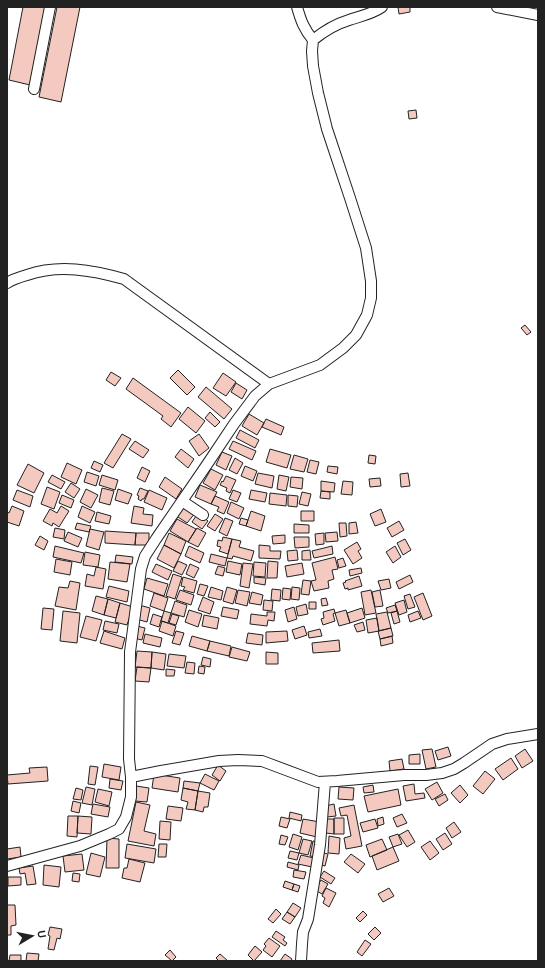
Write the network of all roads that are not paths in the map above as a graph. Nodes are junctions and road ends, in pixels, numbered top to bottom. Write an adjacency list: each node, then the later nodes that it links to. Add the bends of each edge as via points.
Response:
1 (50, 7): 7 (street)
2 (297, 7): 6 (street, via 305,31)
3 (382, 7): 6 (street, via 333,27)
4 (497, 7): 5 (street)
5 (538, 15)
6 (313, 40): 9 (street, via 312,51 318,93 366,248 371,280 370,298 367,315 356,335 343,348 320,365)
7 (34, 89)
8 (7, 283): 9 (street, via 37,272 64,268 98,272 124,279)
9 (269, 384): 10 (street, via 255,396 234,424)
10 (182, 501): 11 (street); 13 (street, via 145,556 140,569 130,652)
11 (203, 515)
12 (538, 734): 14 (street, via 492,744 454,769 442,773)
13 (131, 777): 14 (street, via 212,762 238,760 262,761 318,782); 15 (street, via 131,797 126,817 119,829 80,846)
14 (325, 782): 16 (street, via 320,845 308,919 302,938)
15 (7, 866)
16 (302, 961)

